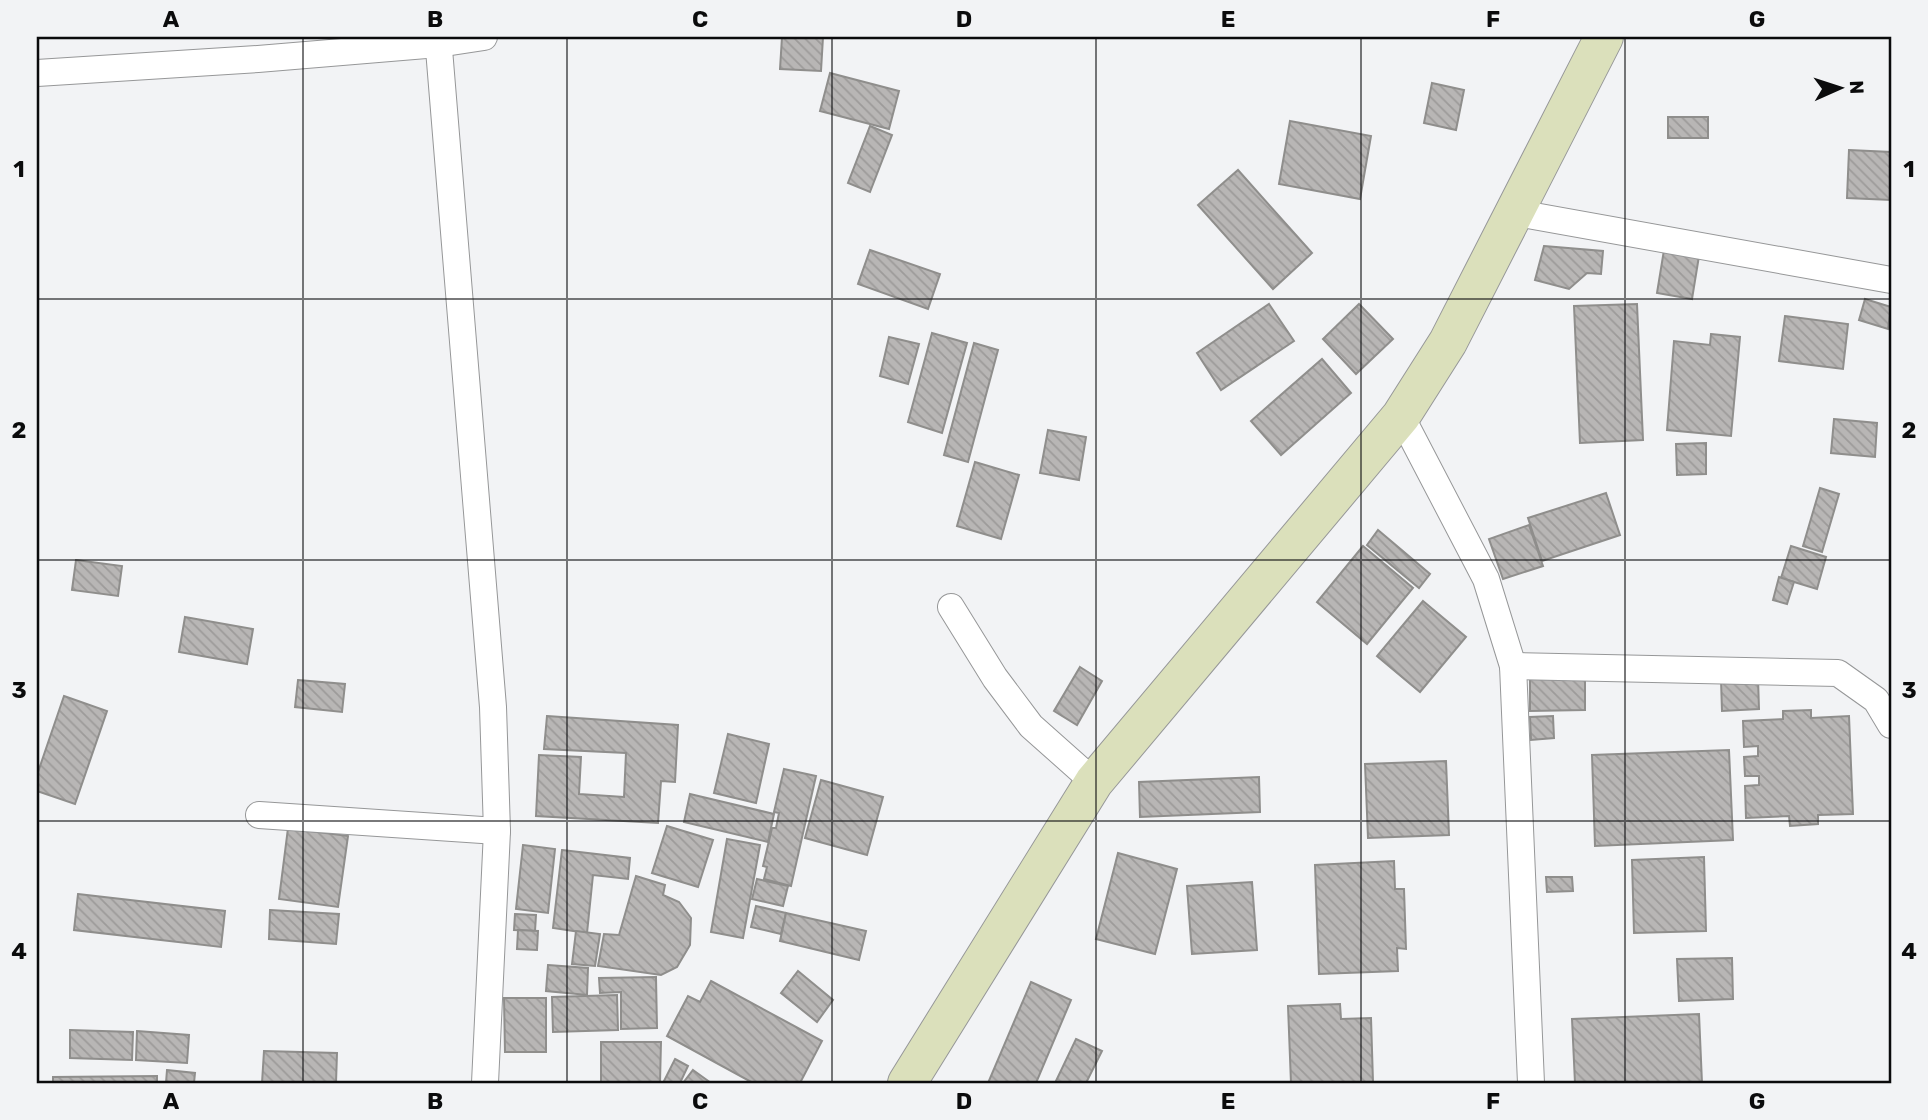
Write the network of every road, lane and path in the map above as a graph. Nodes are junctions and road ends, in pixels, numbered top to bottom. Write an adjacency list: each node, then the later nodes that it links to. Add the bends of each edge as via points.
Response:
1 (484, 37): 3 (street)
2 (1604, 37): 5 (street)
3 (438, 41): 4 (street); 13 (street, via 493,707)
4 (37, 73)
5 (1517, 213): 6 (street); 7 (street, via 1448,342)
6 (1891, 280)
7 (1401, 416): 9 (street, via 1486,579); 11 (street)
8 (951, 607): 11 (street, via 1031,726)
9 (1513, 666): 10 (street, via 1838,673 1876,700); 16 (street)
10 (1891, 725)
11 (1094, 782): 15 (street)
12 (259, 815): 13 (street)
13 (497, 831): 14 (street)
14 (485, 1083)
15 (907, 1083)
16 (1531, 1083)

